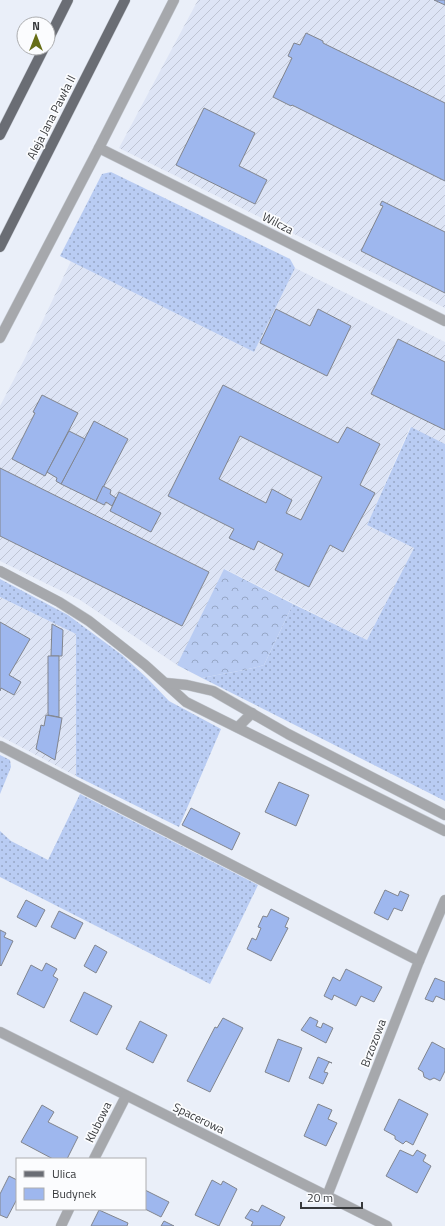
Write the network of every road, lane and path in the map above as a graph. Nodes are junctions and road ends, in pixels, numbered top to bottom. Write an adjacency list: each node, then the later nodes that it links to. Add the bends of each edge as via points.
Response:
1 (68, 0): 4 (main road)
2 (125, 0): 8 (main road, Aleja Jana Pawła II)
3 (174, 0): 7 (street)
4 (56, 24)
5 (40, 56): 6 (main road)
6 (0, 135)
7 (99, 148): 9 (street, Wilcza); 10 (street)
8 (0, 247)
9 (445, 321)
10 (0, 338)
11 (0, 570): 12 (street, via 89,621)
12 (166, 683): 13 (street, via 214,691); 14 (street, via 186,702)
13 (252, 713): 14 (street); 16 (street)
14 (238, 727): 17 (street)
15 (0, 746): 19 (street)
16 (445, 816)
17 (445, 830)
18 (445, 900): 19 (street, Brzozowa)
19 (419, 961): 23 (street, Brzozowa)
20 (0, 1032): 21 (street, Spacerowa)
21 (126, 1096): 22 (street, Klubowa); 23 (street, Spacerowa)
22 (95, 1158)
23 (327, 1196): 26 (street, Spacerowa)
24 (69, 1210): 25 (street)
25 (61, 1226)
26 (387, 1226)

